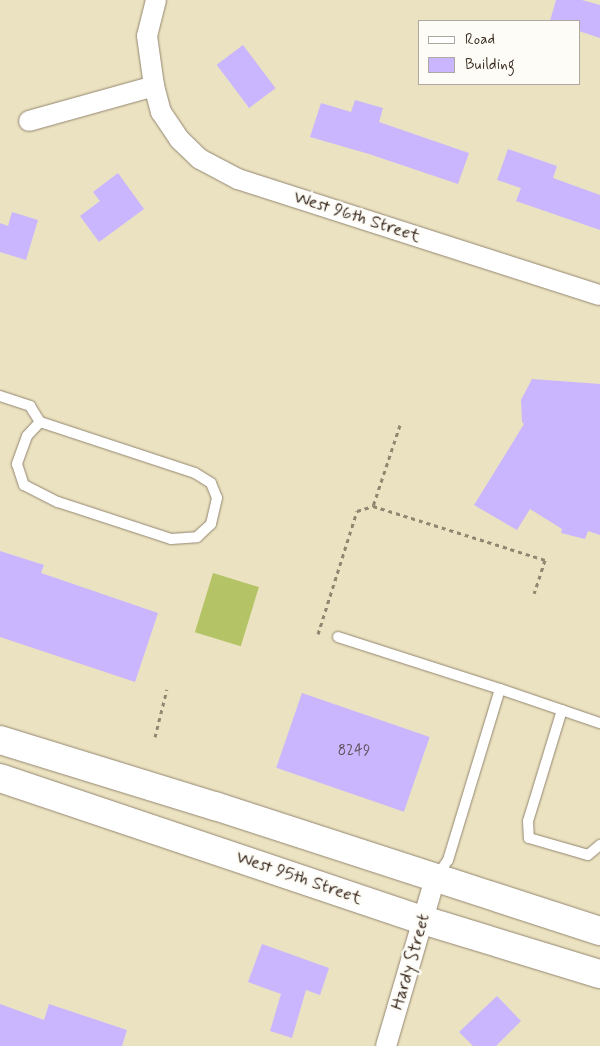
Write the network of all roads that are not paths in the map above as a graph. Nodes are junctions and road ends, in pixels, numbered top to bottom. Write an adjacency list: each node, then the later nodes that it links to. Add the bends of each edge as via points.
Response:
1 (156, 0): 2 (street, via 147,36)
2 (154, 86): 3 (street); 4 (street, West 96th Street, via 161,112 179,139 200,159 238,178)
3 (30, 121)
4 (600, 295)
5 (0, 396): 6 (lane, via 30,406)
6 (40, 422): 6 (lane, via 27,436 17,464 24,485 58,502 171,539 197,537 211,524 217,498 211,483 195,473)
7 (338, 636): 8 (lane)
8 (500, 689): 9 (lane); 14 (lane, via 448,860)
9 (562, 710): 10 (lane); 13 (lane, via 528,821 529,838 588,855)
10 (600, 723)
11 (0, 740): 14 (main road)
12 (0, 778): 15 (main road, West 95th Street)
13 (600, 845)
14 (436, 878): 15 (street, Hardy Street); 16 (main road)
15 (423, 920): 17 (main road, West 95th Street); 18 (street, Hardy Street)
16 (600, 931)
17 (600, 974)
18 (386, 1046)

